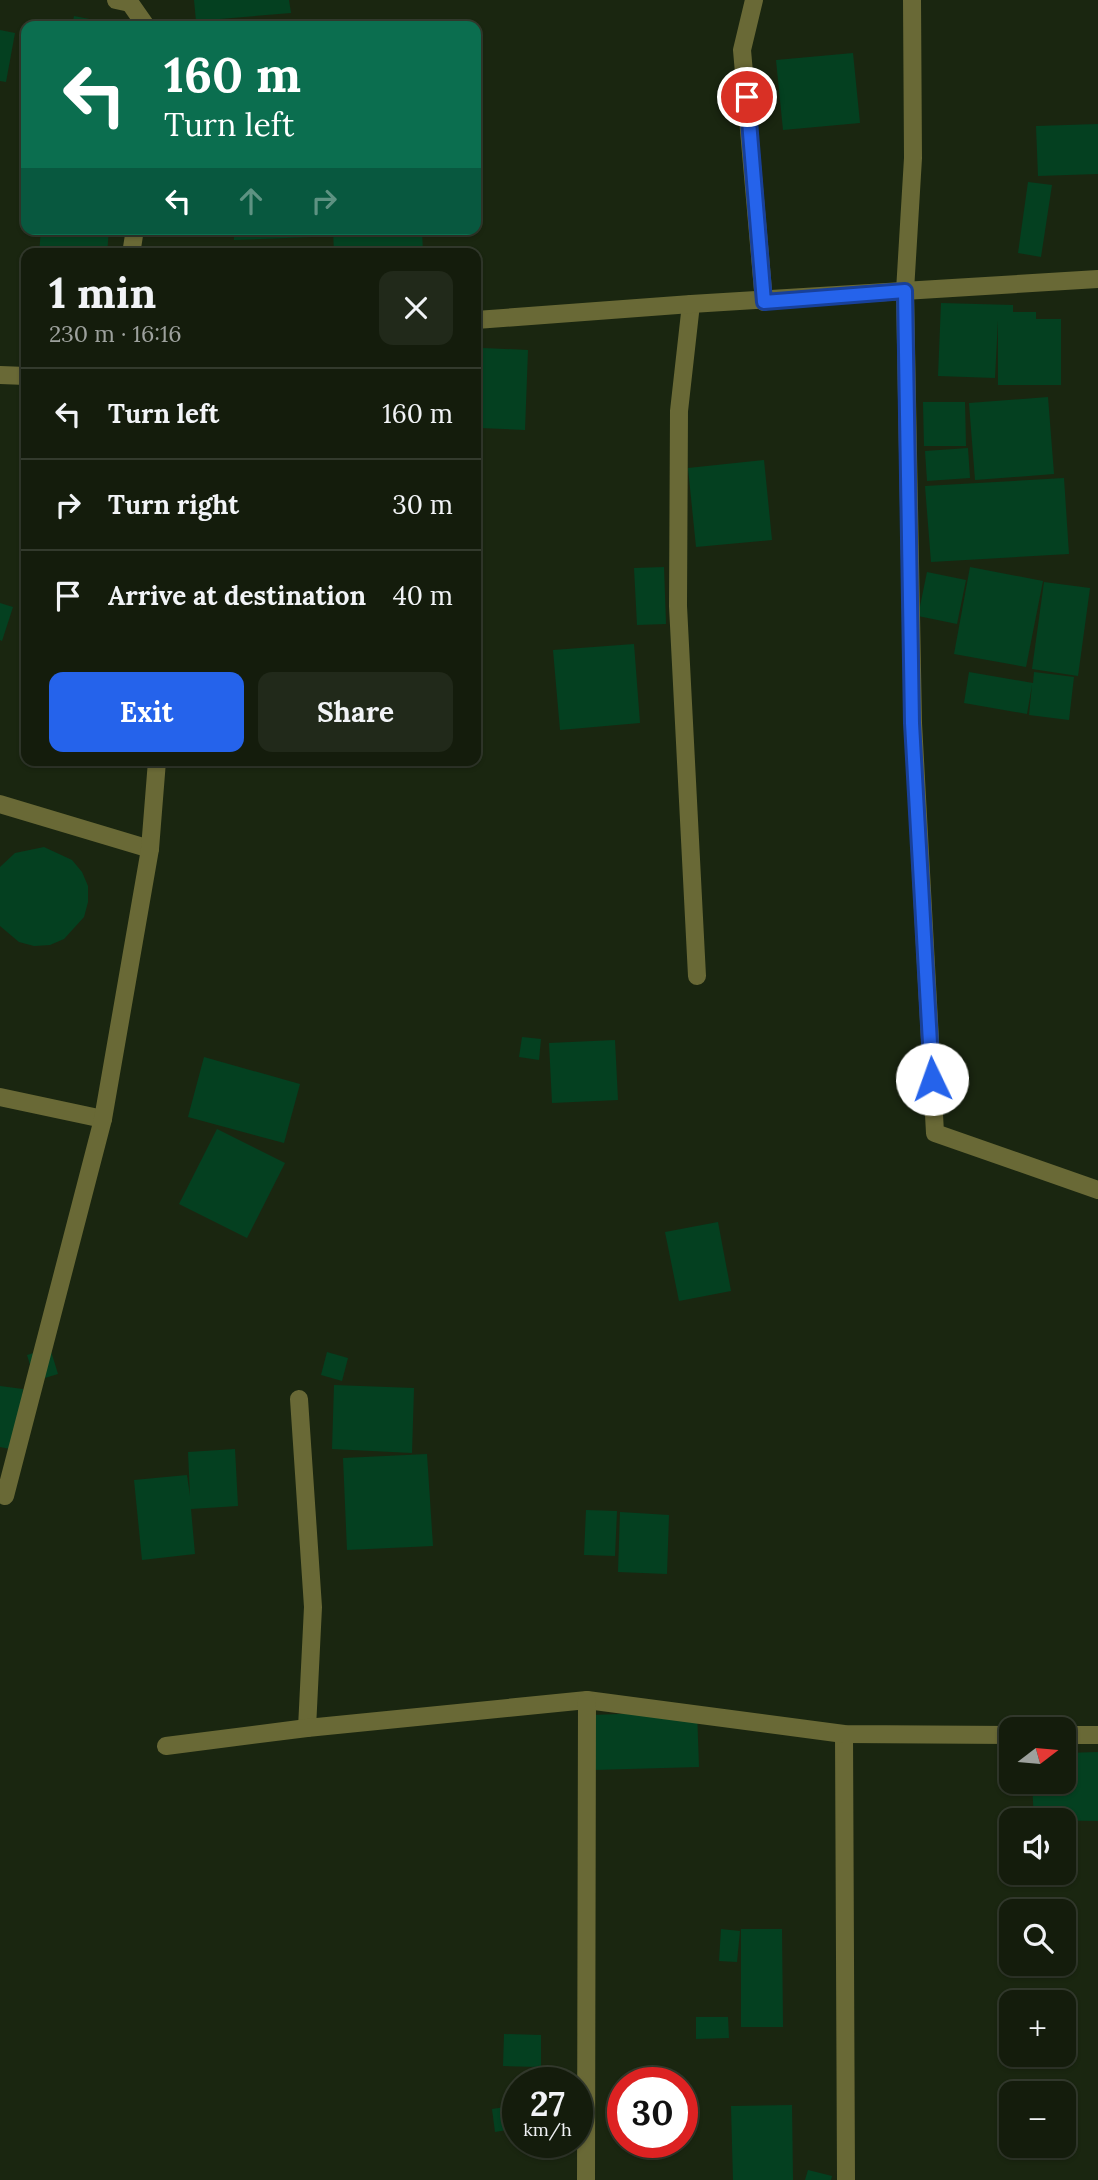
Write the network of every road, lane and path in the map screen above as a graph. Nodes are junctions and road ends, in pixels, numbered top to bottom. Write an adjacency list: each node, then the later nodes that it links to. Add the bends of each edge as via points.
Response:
1 (116, 0): 4 (street, via 130,3)
2 (754, 0): 7 (street, via 742,50)
3 (912, 0): 6 (street, via 913,158)
4 (143, 21)
5 (1098, 279): 6 (street)
6 (905, 291): 7 (street); 18 (street, via 912,723 935,1133)
7 (764, 302): 8 (street)
8 (691, 304): 9 (street); 15 (street, via 679,411 678,606)
9 (481, 320)
10 (0, 374): 11 (street)
11 (21, 376)
12 (157, 766): 14 (street)
13 (0, 804): 14 (street)
14 (150, 849): 17 (street)
15 (698, 976)
16 (0, 1097): 17 (street)
17 (103, 1119): 20 (street)
18 (1098, 1190)
19 (299, 1399): 22 (street, via 313,1607)
20 (5, 1496)
21 (587, 1700): 22 (street); 23 (street); 28 (street)
22 (307, 1728): 27 (street)
23 (844, 1734): 24 (street); 29 (street)
24 (999, 1735)
25 (1076, 1735): 26 (street)
26 (1098, 1735)
27 (166, 1746)
28 (586, 2180)
29 (846, 2180)

